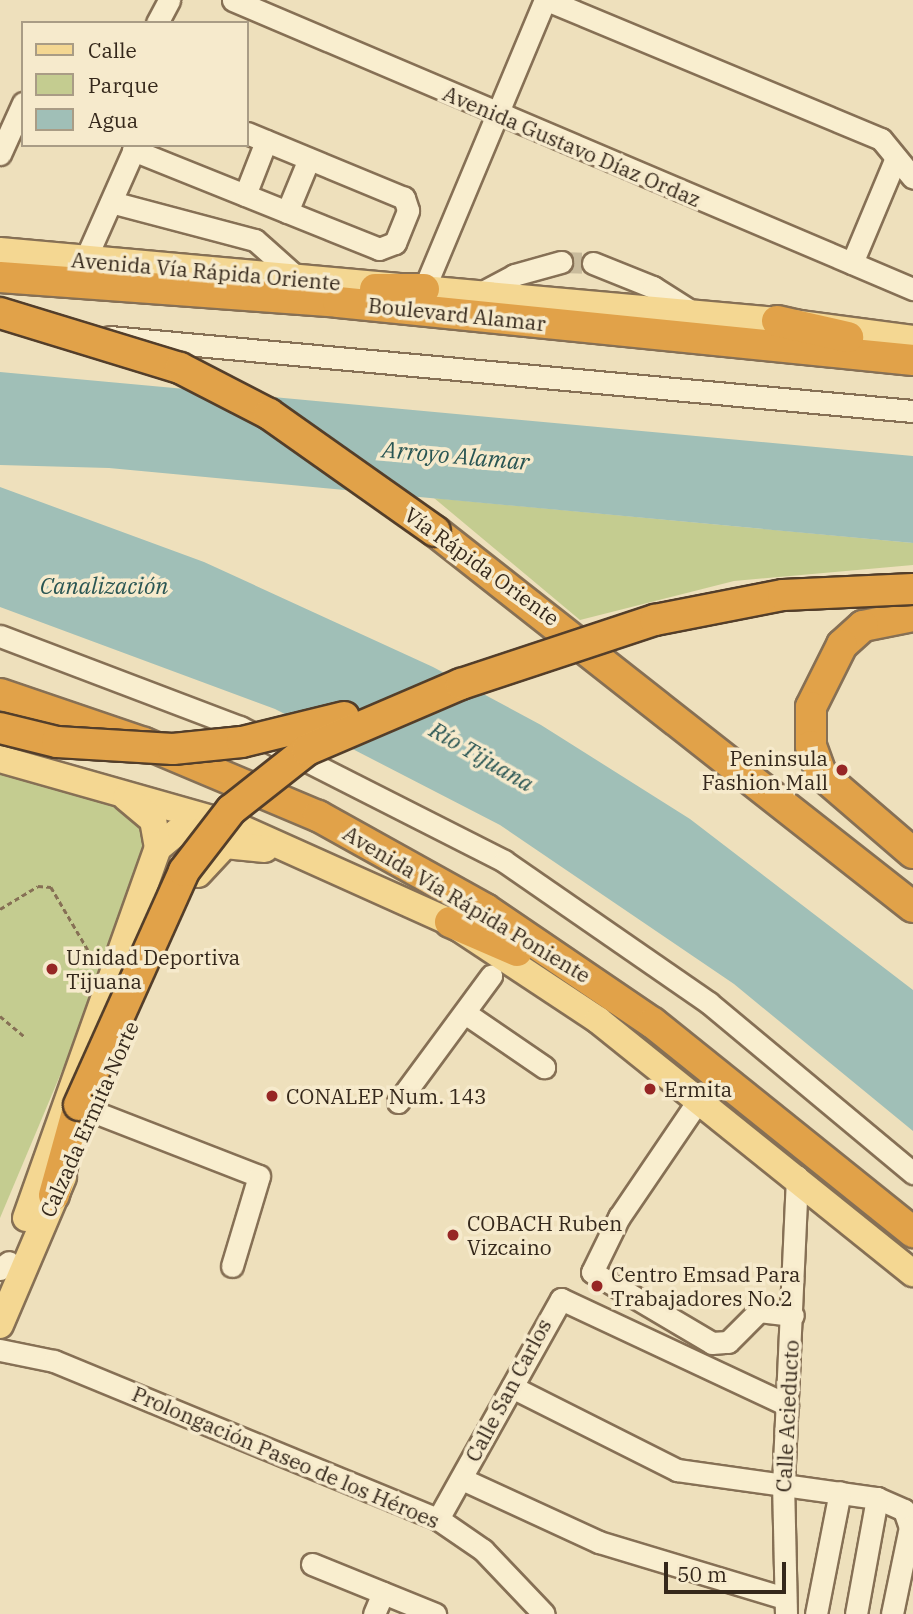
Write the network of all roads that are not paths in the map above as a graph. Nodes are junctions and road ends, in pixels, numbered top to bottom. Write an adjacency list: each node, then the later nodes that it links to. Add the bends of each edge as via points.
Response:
1 (169, 0): 4 (street)
2 (233, 0): 6 (street, Avenida Gustavo Díaz Ordaz)
3 (546, 0): 6 (street); 10 (street, via 881,139)
4 (159, 21)
5 (21, 107): 9 (street)
6 (496, 115): 20 (street, Avenida Gustavo Díaz Ordaz); 23 (street)
7 (256, 137): 11 (street); 13 (street)
8 (134, 148): 13 (street); 14 (street)
9 (0, 154)
10 (896, 158): 12 (street); 20 (street)
11 (309, 159): 15 (street); 15 (street, via 404,198 408,210 400,232 391,247 379,249)
12 (913, 178)
13 (245, 195): 15 (street)
14 (111, 202): 17 (street); 22 (street, via 255,240)
15 (287, 212)
16 (0, 251): 17 (main road, Avenida Vía Rápida Oriente)
17 (85, 260): 22 (main road, Avenida Vía Rápida Oriente)
18 (561, 262): 26 (street, via 514,275)
19 (593, 263): 28 (street, via 653,287)
20 (852, 263): 24 (street, Avenida Gustavo Díaz Ordaz)
21 (0, 277): 25 (highway, Boulevard Alamar)
22 (301, 281): 23 (main road, Avenida Vía Rápida Oriente)
23 (424, 289): 25 (highway); 26 (main road, Avenida Vía Rápida Oriente)
24 (913, 289)
25 (195, 290): 33 (highway, Boulevard Alamar)
26 (480, 294): 28 (main road, Avenida Vía Rápida Oriente)
27 (0, 313): 42 (highway, Vía Rápida Oriente, bridge, via 180,368 269,414 435,531)
28 (694, 313): 29 (main road, Avenida Vía Rápida Oriente)
29 (777, 321): 31 (main road, Avenida Vía Rápida Oriente); 32 (highway)
30 (0, 327): 34 (street)
31 (913, 339)
32 (913, 352)
33 (913, 360)
34 (913, 411)
35 (913, 589): 38 (highway, bridge, via 724,605)
36 (913, 616): 45 (highway, via 863,626 842,645 811,707 811,746 821,774)
37 (0, 636): 58 (street, via 240,727 504,861 709,1003)
38 (461, 684): 40 (highway, bridge, via 279,734 208,746 100,746); 57 (highway, bridge, via 319,743 232,810 174,890)
39 (0, 694): 53 (highway, Avenida Vía Rápida Poniente, via 144,743 318,816 485,909)
40 (0, 728)
41 (0, 759): 43 (main road, Avenida Vía Rápida Poniente)
42 (752, 774): 47 (highway); 49 (highway, Vía Rápida Oriente)
43 (118, 792): 44 (main road, via 153,820); 46 (main road, Avenida Vía Rápida Poniente, via 233,825)
44 (158, 848): 48 (main road, via 177,832 195,832 202,850); 63 (main road, Calzada Ermita Norte)
45 (913, 853)
46 (308, 857): 48 (main road, Calzada Ermita Norte, via 233,844 214,852); 50 (main road, Avenida Vía Rápida Poniente)
47 (913, 868)
48 (200, 870): 57 (main road, Calzada Ermita Norte)
49 (913, 907)
50 (450, 922): 53 (highway, via 481,932); 55 (main road, Avenida Vía Rápida Poniente, via 598,1020)
51 (491, 976): 52 (street)
52 (465, 1013): 54 (street); 56 (street)
53 (653, 1023): 61 (highway, Avenida Vía Rápida Poniente)
54 (544, 1067)
55 (700, 1098): 59 (main road, Avenida Vía Rápida Poniente); 65 (street, via 619,1217 592,1272 712,1343 728,1342 759,1311)
56 (398, 1102)
57 (86, 1108): 60 (highway); 62 (street, via 259,1176)
58 (913, 1173)
59 (797, 1175): 64 (main road, Avenida Vía Rápida Poniente); 65 (street, Calle Acieducto)
60 (54, 1195): 66 (main road, Calzada Ermita Norte)
61 (913, 1232)
62 (232, 1266)
63 (3, 1272)
64 (913, 1273)
65 (793, 1315): 69 (street, Calle Acieducto)
66 (0, 1325)
67 (0, 1350): 74 (street, Prolongación Paseo de los Héroes, via 54,1361)
68 (512, 1387): 69 (street, Calle San Carlos, via 553,1305 565,1300); 70 (street, Calle San Carlos); 71 (street, via 677,1470)
69 (787, 1405): 71 (street, Calle Acieducto)
70 (462, 1479): 74 (street, Calle San Carlos); 77 (street, via 599,1542)
71 (783, 1486): 72 (street); 77 (street, Calle Acieducto)
72 (840, 1492): 73 (street); 81 (street)
73 (877, 1498): 82 (street); 83 (street, via 904,1510 910,1527)
74 (438, 1519): 80 (street, Prolongación Paseo de los Héroes, via 483,1550)
75 (312, 1564): 76 (street)
76 (383, 1593): 78 (street); 79 (street)
77 (785, 1606)
78 (374, 1614)
79 (435, 1614)
80 (544, 1614)
81 (816, 1614)
82 (856, 1614)
83 (892, 1614)

